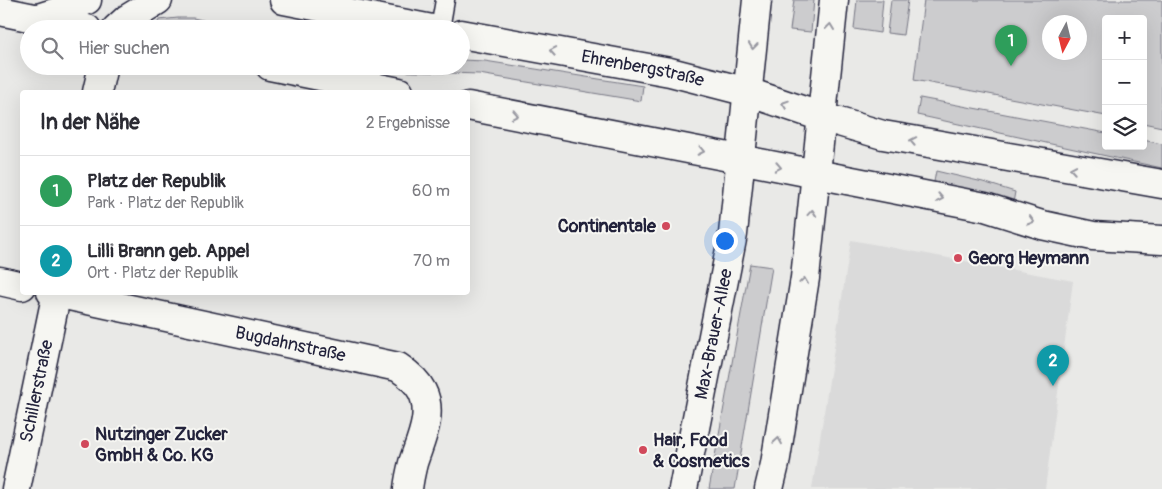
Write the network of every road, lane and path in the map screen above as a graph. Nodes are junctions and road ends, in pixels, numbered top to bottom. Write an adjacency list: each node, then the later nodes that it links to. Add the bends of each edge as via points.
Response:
1 (87, 0): 8 (street)
2 (158, 0): 10 (street)
3 (284, 0): 11 (street)
4 (445, 0): 12 (lane)
5 (757, 0): 18 (street, Max-Brauer-Allee, one-way to 18)
6 (834, 0): 20 (street, one-way to 6)
7 (0, 11): 8 (street)
8 (38, 18): 9 (street)
9 (47, 20)
10 (126, 20)
11 (386, 20)
12 (442, 20)
13 (470, 36): 18 (street, Ehrenbergstraße, one-way to 13, via 670,72)
14 (101, 75): 16 (street)
15 (315, 75): 17 (street)
16 (97, 90)
17 (389, 90)
18 (748, 92): 20 (street, Ehrenbergstraße, one-way to 18); 21 (street, Max-Brauer-Allee)
19 (470, 106): 21 (street, one-way to 21)
20 (822, 117): 22 (street); 23 (street, Ehrenbergstraße, one-way to 20, via 883,135)
21 (741, 160): 22 (street, one-way to 22); 31 (street, Max-Brauer-Allee, via 733,234)
22 (816, 174): 24 (street, one-way to 24, via 985,207 1042,225 1093,236); 32 (street, one-way to 22, via 805,278)
23 (1162, 184)
24 (1162, 240)
25 (0, 281): 26 (street)
26 (20, 286)
27 (55, 295): 29 (street, Schillerstraße)
28 (64, 295): 30 (street, Bugdahnstraße, via 398,367 415,381 426,402 422,440)
29 (16, 489)
30 (408, 489)
31 (683, 489)
32 (769, 489)

